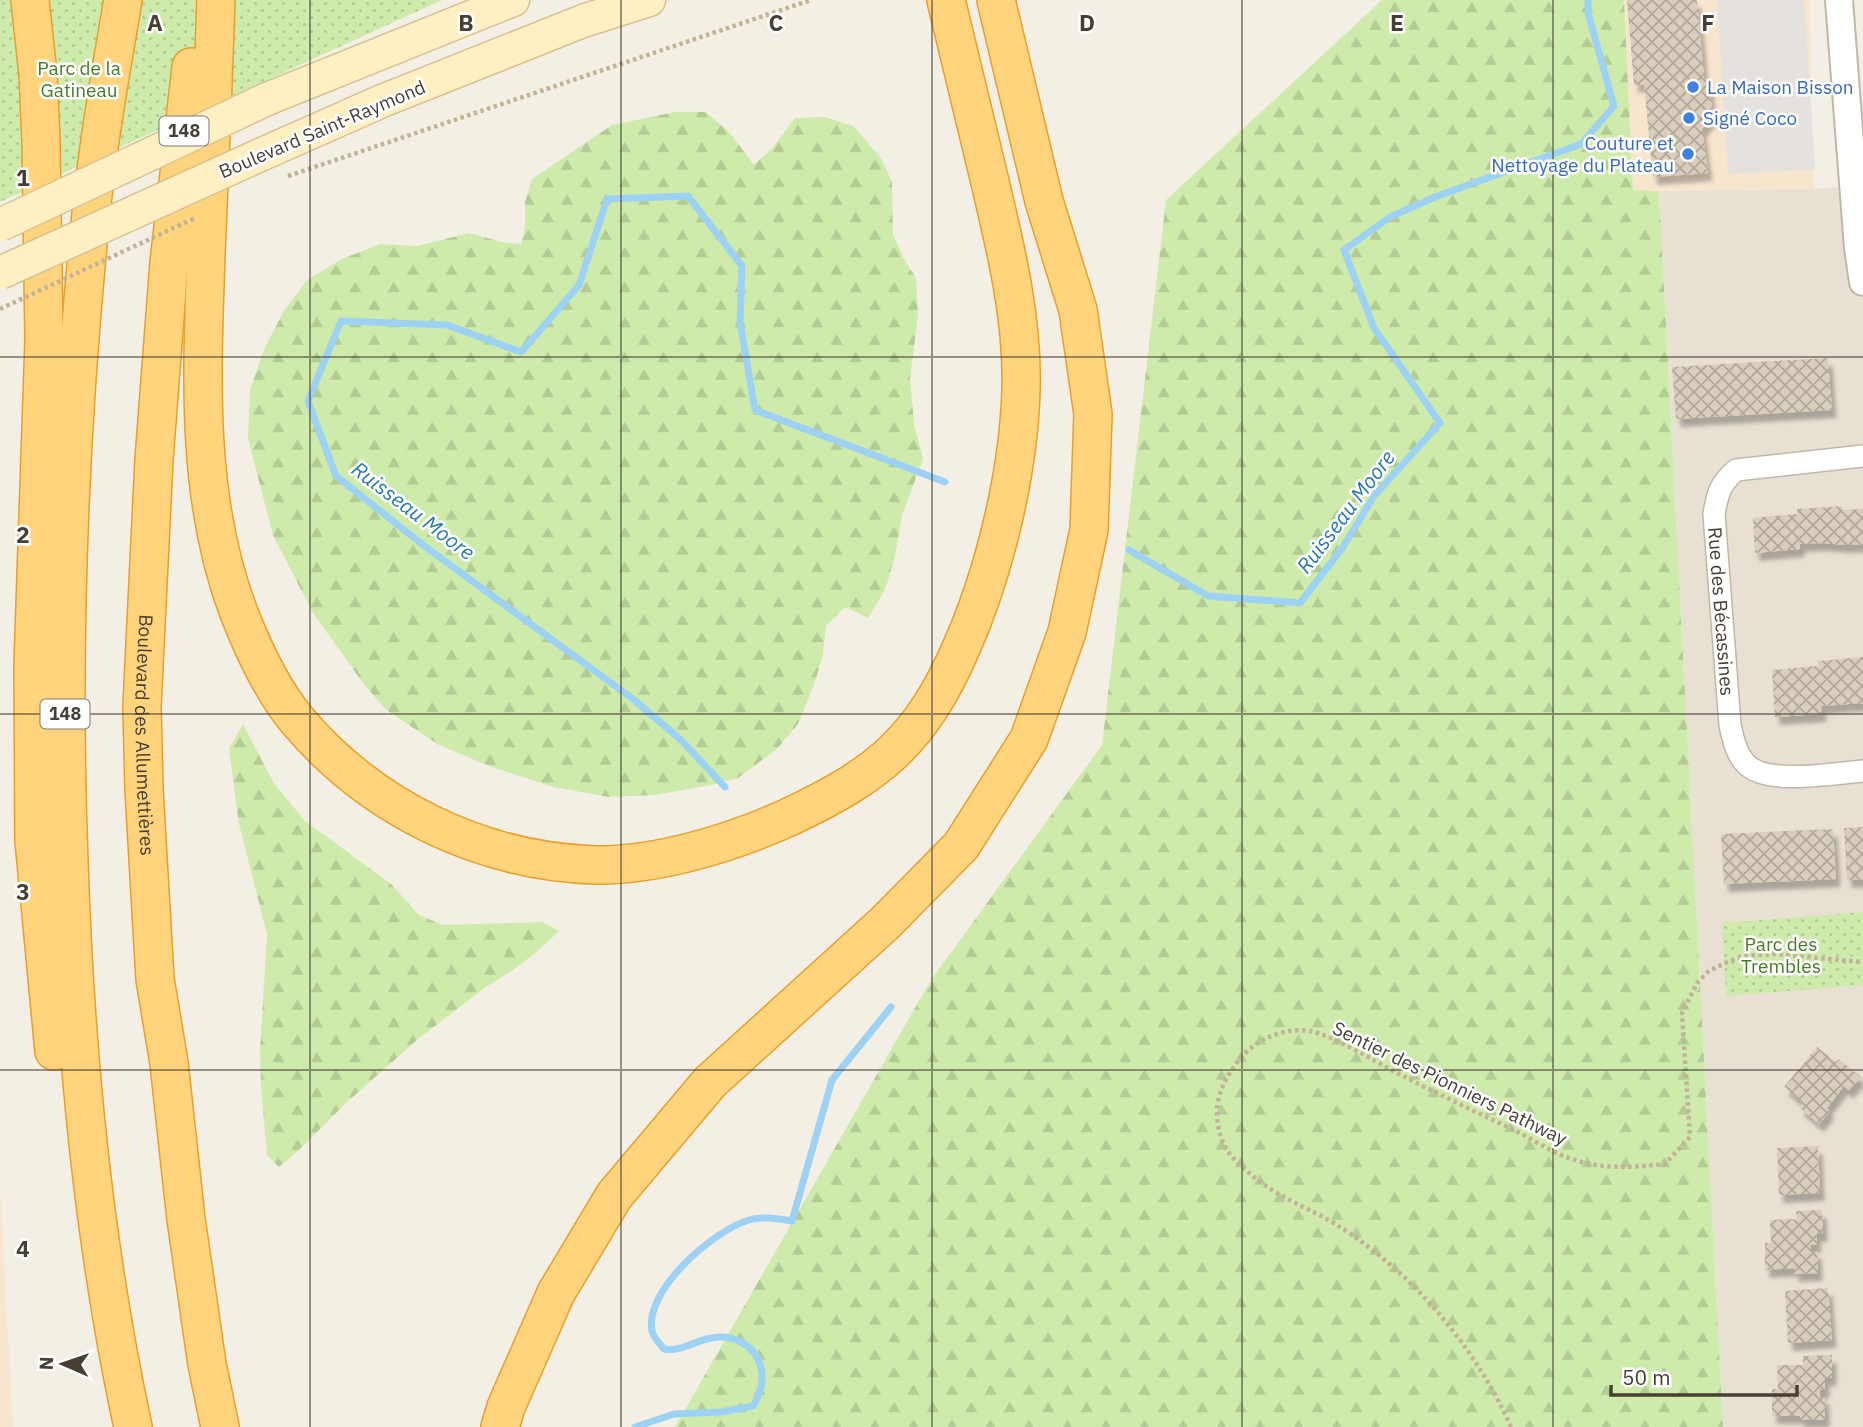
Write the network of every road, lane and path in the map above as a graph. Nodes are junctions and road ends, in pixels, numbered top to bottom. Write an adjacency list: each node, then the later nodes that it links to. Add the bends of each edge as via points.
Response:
1 (30, 0): 20 (highway, via 41,141 44,340 33,666 34,840 71,1196)
2 (122, 0): 21 (highway, 148, via 89,237 75,416 65,645 66,790 72,964 83,1093 97,1212)
3 (200, 0): 22 (highway, Boulevard des Allumettières / 148, via 167,290 142,706 155,979 207,1364)
4 (216, 0): 8 (highway, via 201,389 220,555 239,613 265,670 294,717 337,762 384,798 432,826 482,846 533,858 597,865 651,860 756,832 862,778 910,737 940,692 964,643 984,587 1011,482 1021,388 1006,252)
5 (513, 0): 13 (main road, bridge, via 267,99)
6 (649, 0): 11 (main road, Boulevard Saint-Raymond, via 583,21 382,101)
7 (811, 0): 11 (path)
8 (946, 0)
9 (996, 0): 23 (highway, via 1044,201 1078,310 1093,414 1089,530 1068,632 1029,738 961,846 885,923 710,1083 614,1196 556,1293)
10 (1839, 0): 15 (street)
11 (269, 167): 14 (main road, Boulevard Saint-Raymond, bridge)
12 (202, 215): 16 (path, bridge)
13 (0, 225)
14 (0, 273)
15 (1863, 282)
16 (0, 309)
17 (1863, 456): 18 (street, Rue des Bécassines, via 1736,470 1723,482 1714,514 1730,725 1736,748 1747,766 1765,774)
18 (1863, 771)
19 (1863, 962): 24 (path, Sentier des Pionniers Pathway, via 1774,954 1744,956 1709,971 1697,983 1682,1013 1689,1137 1665,1164 1623,1168 1576,1160 1311,1031 1272,1035 1241,1057 1228,1074 1217,1107 1218,1126 1223,1145 1238,1165 1361,1241 1415,1287 1458,1336)
20 (115, 1427)
21 (133, 1427)
22 (220, 1427)
23 (500, 1427)
24 (1511, 1427)

